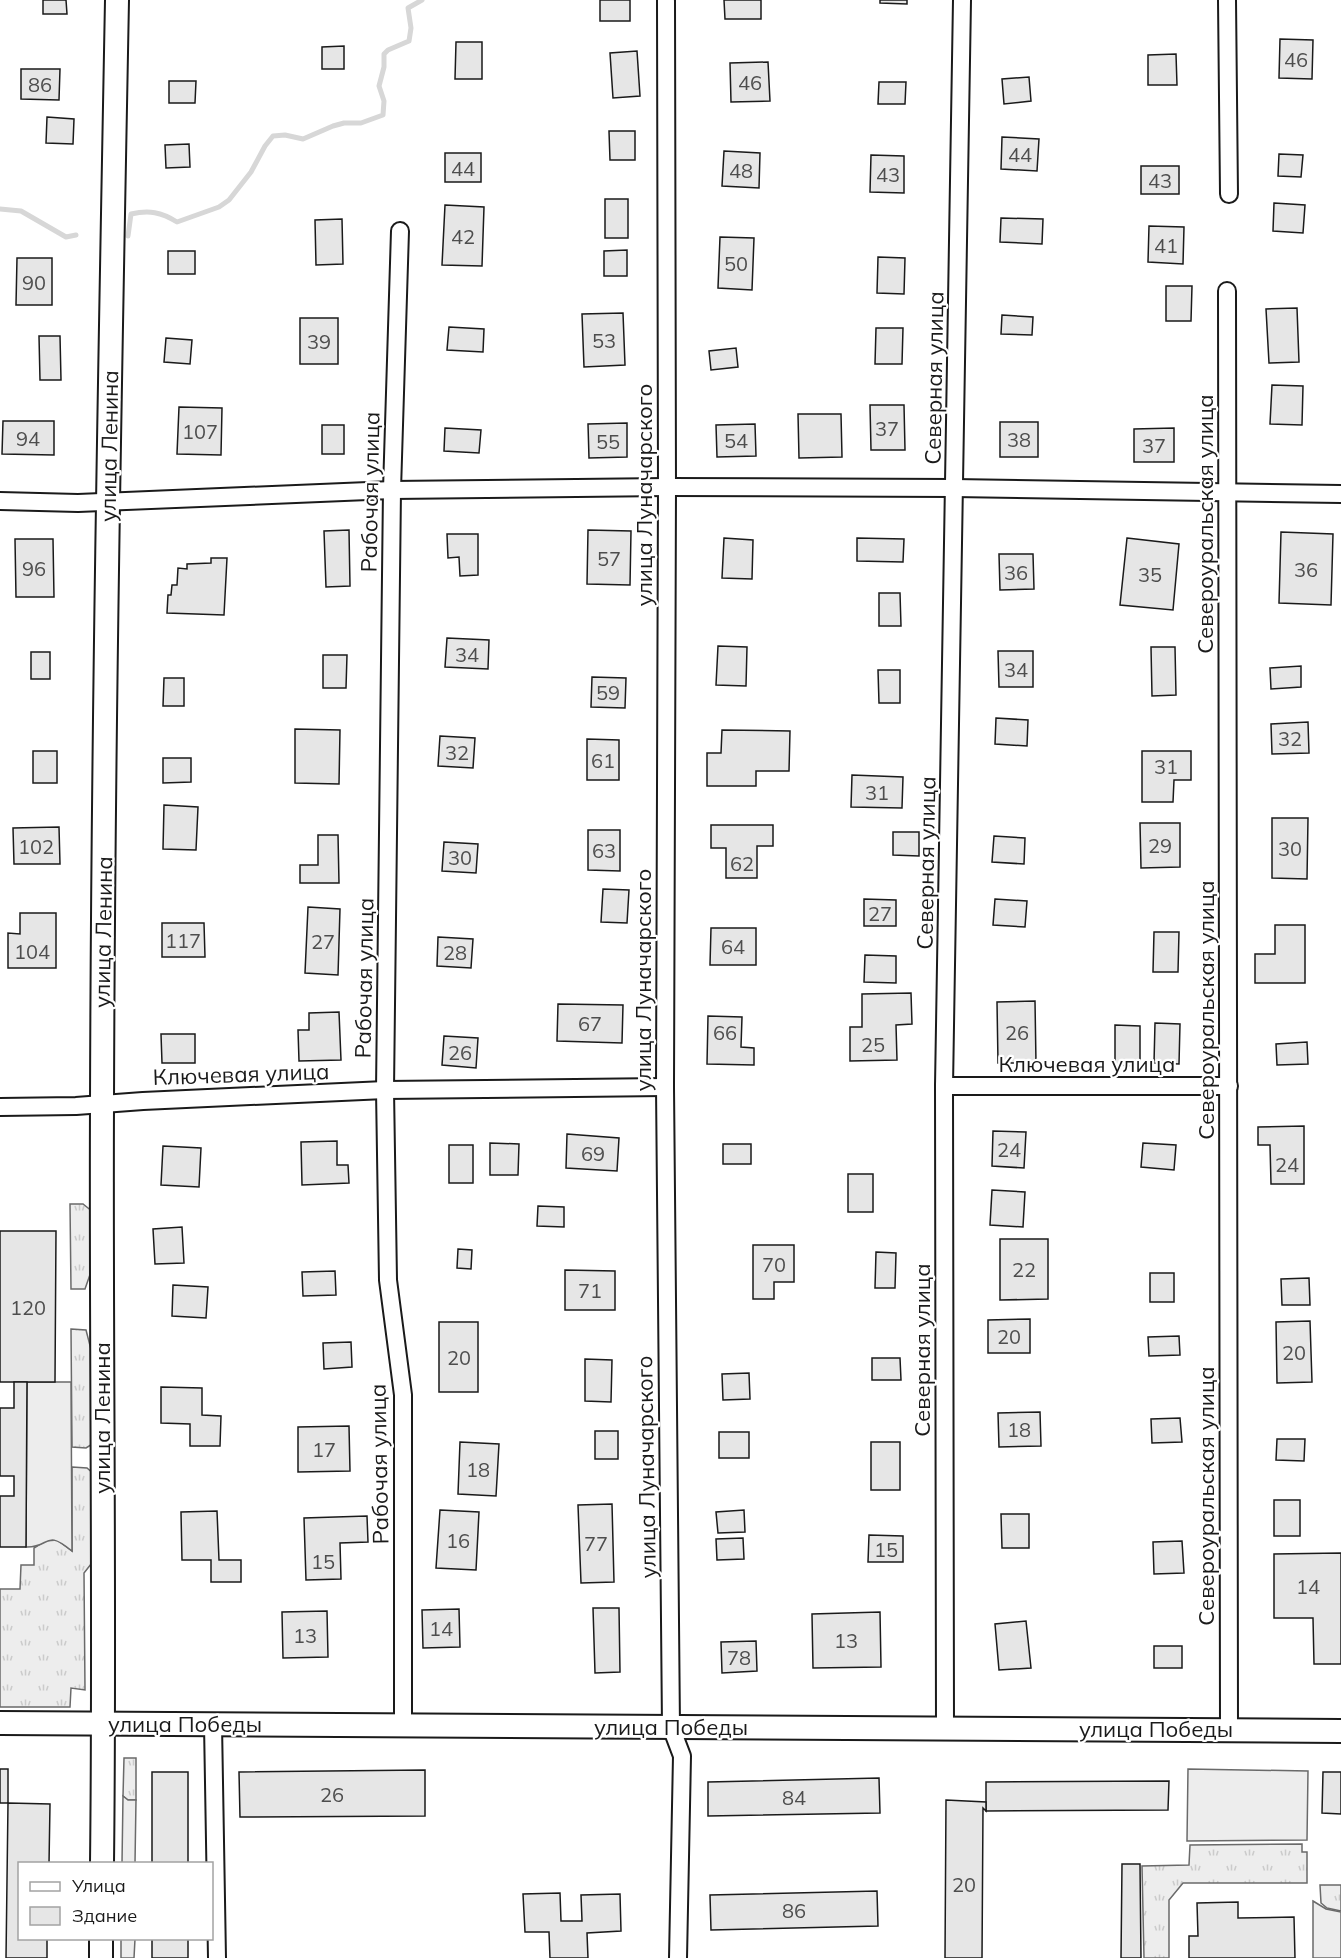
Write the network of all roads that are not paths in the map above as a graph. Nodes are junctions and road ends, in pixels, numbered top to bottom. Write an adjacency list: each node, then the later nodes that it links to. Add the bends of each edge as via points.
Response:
1 (117, 0): 14 (main road, улица Ленина)
2 (962, 0): 9 (street, Северная улица)
3 (1227, 0): 5 (street)
4 (666, 1): 8 (street, улица Луначарского)
5 (1229, 194)
6 (400, 231): 10 (street, Рабочая улица)
7 (1227, 291): 11 (street, Североуральская улица)
8 (667, 487): 9 (street); 10 (street); 17 (street, улица Луначарского)
9 (954, 488): 11 (street); 15 (street, Северная улица)
10 (392, 490): 14 (street); 18 (street, Рабочая улица)
11 (1228, 492): 12 (street); 16 (street, Североуральская улица)
12 (1341, 494)
13 (0, 501): 14 (street)
14 (107, 503): 19 (main road, улица Ленина)
15 (945, 1086): 16 (street, Ключевая улица); 26 (street, Северная улица)
16 (1229, 1086): 27 (street, Североуральская улица)
17 (665, 1087): 18 (street, Ключевая улица); 25 (street, улица Луначарского)
18 (385, 1090): 19 (street, Ключевая улица); 24 (street, Рабочая улица, via 388,1280 404,1395)
19 (102, 1105): 20 (street, Ключевая улица); 22 (main road, улица Ленина)
20 (0, 1107)
21 (0, 1723): 22 (main road, улица Победы)
22 (104, 1724): 23 (main road, улица Победы); 29 (main road, улица Ленина)
23 (213, 1724): 24 (main road, улица Победы); 32 (street)
24 (403, 1725): 25 (main road, улица Победы)
25 (671, 1727): 26 (main road, улица Победы); 33 (street, улица Луначарского, via 682,1756)
26 (945, 1728): 27 (main road, улица Победы)
27 (1229, 1730): 28 (main road, улица Победы)
28 (1341, 1731)
29 (102, 1862)
30 (101, 1940): 31 (main road)
31 (101, 1958)
32 (217, 1958)
33 (678, 1958)

